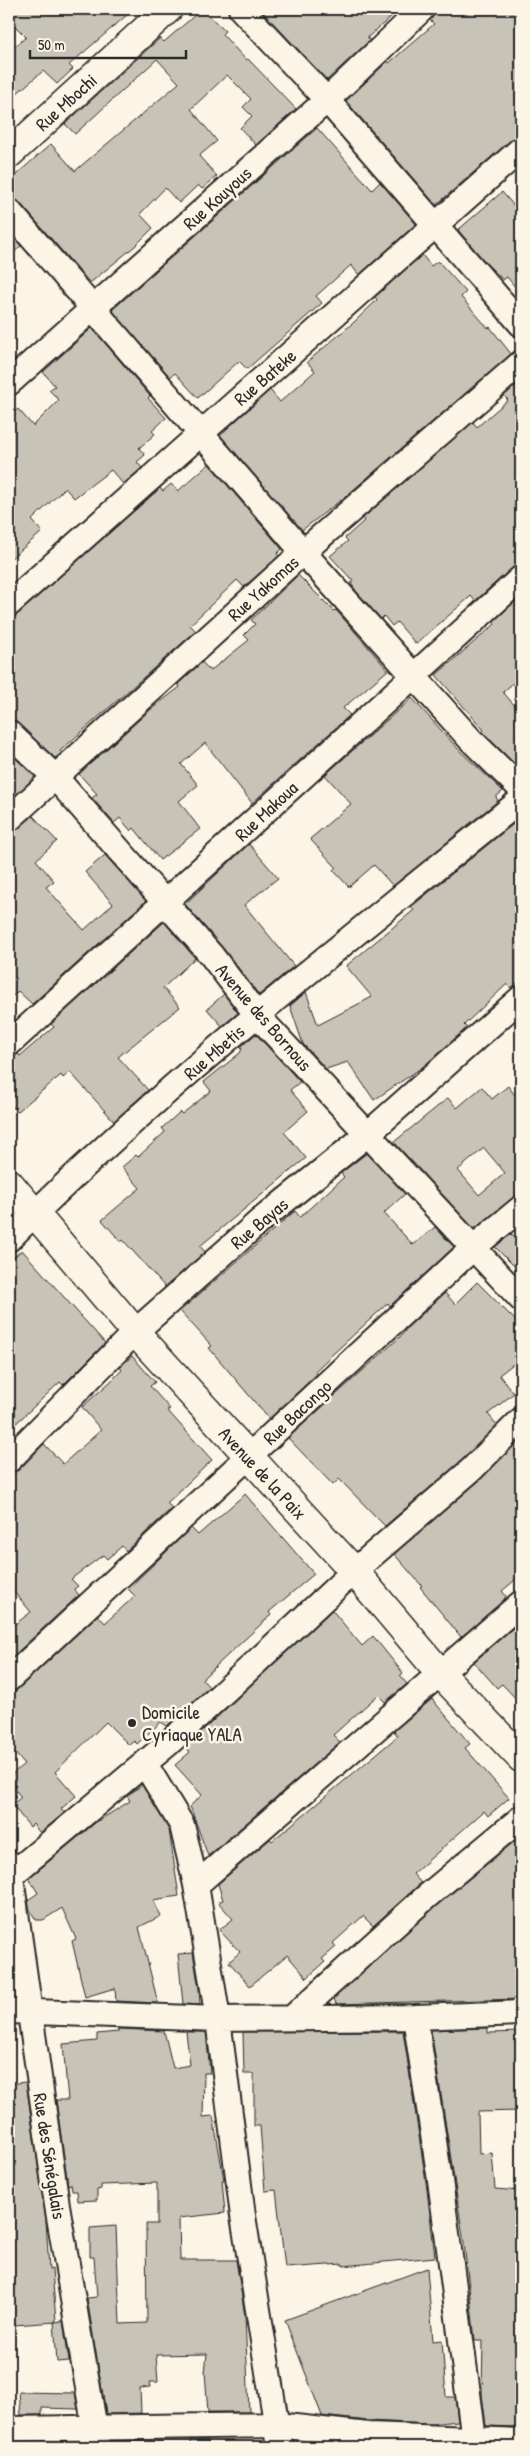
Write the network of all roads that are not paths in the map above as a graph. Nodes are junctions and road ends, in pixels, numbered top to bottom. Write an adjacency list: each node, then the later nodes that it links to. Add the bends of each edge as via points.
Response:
1 (168, 9): 6 (main road, Rue Mbochi)
2 (241, 9): 4 (street)
3 (422, 9): 4 (street, Rue Kouyous)
4 (327, 100): 8 (street); 9 (street, Rue Kouyous)
5 (521, 149): 8 (street, Rue Bateke)
6 (9, 154)
7 (9, 211): 9 (street)
8 (436, 225): 10 (street); 13 (street, Rue Bateke)
9 (94, 308): 12 (street, Rue Kouyous); 13 (street)
10 (521, 324)
11 (521, 363): 14 (street, Rue Yakomas)
12 (9, 382)
13 (199, 434): 14 (street); 16 (street, Rue Bateke)
14 (303, 552): 17 (street); 19 (street, Rue Yakomas)
15 (521, 578): 17 (street, Rue Makoua)
16 (9, 604)
17 (413, 676): 20 (street); 23 (street, Rue Makoua)
18 (9, 733): 19 (street, Avenue des Bornous)
19 (55, 777): 22 (street, Rue Yakomas); 23 (street, Avenue des Bornous)
20 (521, 789)
21 (521, 800): 25 (street, Rue Mbetis)
22 (9, 819)
23 (166, 903): 25 (street, Avenue des Bornous); 26 (street, Rue Makoua)
24 (521, 998): 27 (street, Rue Bayas)
25 (256, 1014): 27 (street, Avenue des Bornous); 30 (street, Rue Mbetis)
26 (9, 1044)
27 (369, 1133): 32 (street, Avenue des Bornous); 34 (street, Rue Bayas, via 261,1220)
28 (9, 1183): 30 (main road, Avenue de la Paix)
29 (521, 1208): 32 (street, Rue Bacongo)
30 (34, 1213): 31 (street, Rue Mbetis); 34 (main road, Avenue de la Paix)
31 (9, 1239)
32 (475, 1246): 33 (street, Avenue des Bornous); 36 (street, Rue Bacongo)
33 (521, 1299)
34 (135, 1332): 36 (main road, Avenue de la Paix); 37 (street, Rue Bayas)
35 (521, 1420): 38 (street, via 471,1470)
36 (248, 1458): 38 (main road, Avenue de la Paix); 41 (street, Rue Bacongo)
37 (9, 1460)
38 (354, 1570): 40 (main road, Avenue de la Paix); 43 (street)
39 (521, 1603): 40 (street)
40 (440, 1674): 42 (main road, Avenue de la Paix); 46 (street)
41 (9, 1679)
42 (521, 1758)
43 (145, 1764): 45 (street); 46 (street, via 182,1825)
44 (521, 1818): 51 (street, via 426,1897)
45 (10, 1872): 47 (street, Rue des Sénégalais)
46 (196, 1884): 50 (street)
47 (19, 2011): 50 (street); 54 (street, Rue des Sénégalais, via 57,2205)
48 (521, 2012): 49 (street)
49 (415, 2017): 51 (street); 56 (street)
50 (218, 2018): 51 (street); 53 (street, via 243,2216)
51 (292, 2018)
52 (9, 2429): 54 (street)
53 (278, 2436): 54 (street); 56 (street, via 368,2435)
54 (96, 2437)
55 (521, 2441): 56 (street)
56 (474, 2443)

